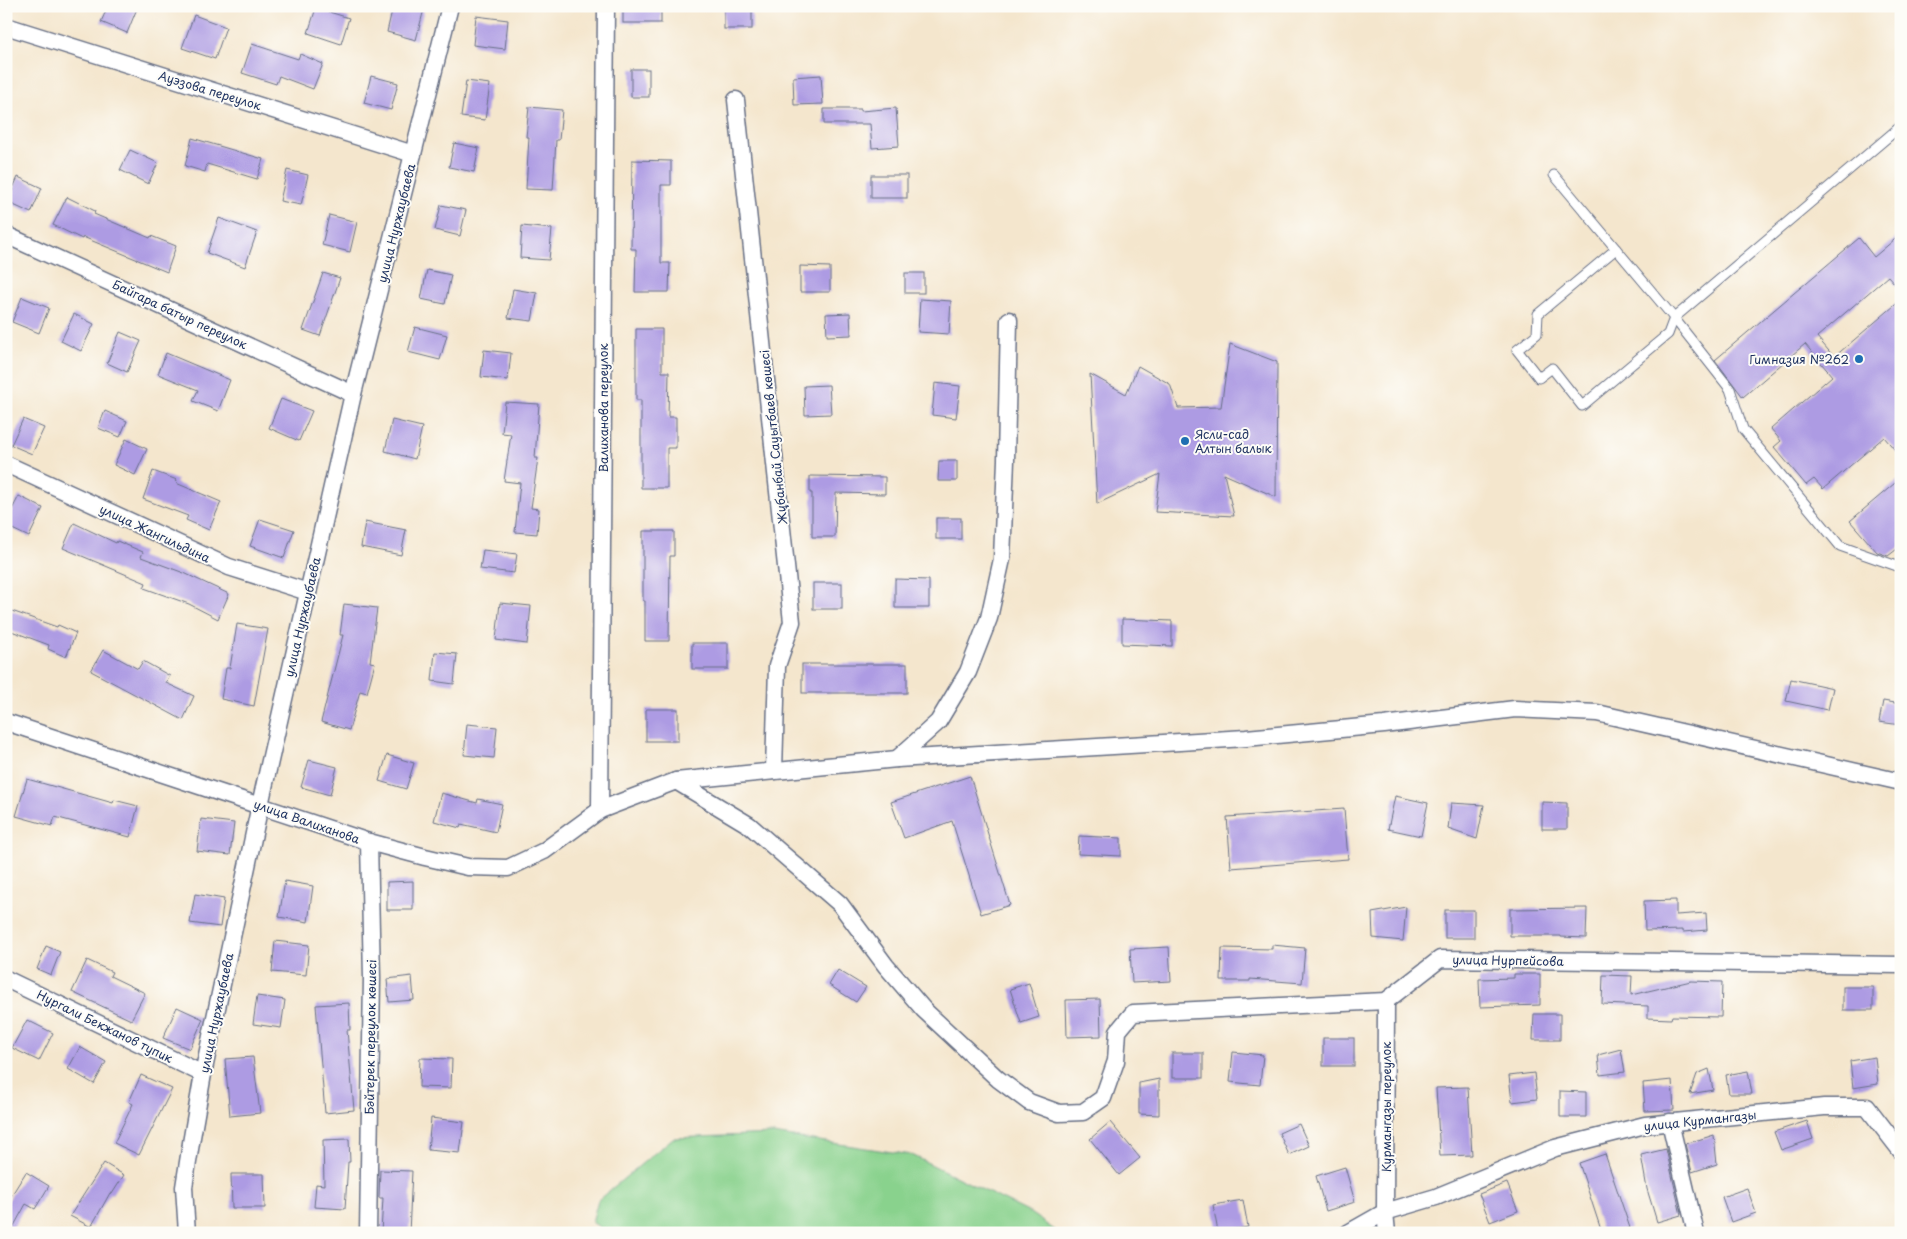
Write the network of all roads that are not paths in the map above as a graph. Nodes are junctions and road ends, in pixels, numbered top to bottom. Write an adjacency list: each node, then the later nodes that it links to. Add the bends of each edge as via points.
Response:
1 (450, 6): 6 (street, улица Нуржаубаева)
2 (606, 6): 22 (street, Валиханова переулок)
3 (6, 26): 6 (street, Ауэзова переулок)
4 (736, 100): 18 (street, Жұбанбай Сауытбаев көшесі, via 792,622 777,666)
5 (1901, 126): 10 (lane)
6 (413, 154): 12 (street, улица Нуржаубаева)
7 (1554, 175): 9 (lane)
8 (6, 235): 12 (street, Байгара батыр переулок)
9 (1616, 249): 10 (lane); 10 (lane, via 1538,314 1536,334 1517,350 1539,378 1552,368 1582,406 1668,334)
10 (1674, 318): 14 (lane, via 1730,389 1743,429 1840,546 1897,566)
11 (1010, 320): 17 (street, via 1002,559 990,618 968,672 938,722)
12 (353, 394): 15 (street, улица Нуржаубаева)
13 (6, 464): 15 (street, улица Жангильдина, via 229,567)
14 (1901, 563)
15 (308, 592): 21 (street, улица Нуржаубаева)
16 (6, 722): 21 (street, улица Валиханова)
17 (897, 758): 18 (street, улица Валиханова); 20 (street, улица Валиханова, via 1246,738 1515,709 1597,713)
18 (774, 771): 19 (street, улица Валиханова)
19 (676, 781): 22 (street, улица Валиханова); 26 (street, via 750,825 840,904 924,1010 998,1079 1029,1102 1059,1113 1083,1112 1103,1098 1116,1061 1118,1031 1133,1013)
20 (1901, 782)
21 (260, 805): 23 (street, улица Валиханова); 27 (street, улица Нуржаубаева)
22 (600, 810): 23 (street, улица Валиханова, via 544,851 508,868 468,866)
23 (369, 842): 32 (street, Бәйтерек переулок көшесі, via 372,978)
24 (1901, 965): 26 (street, улица Нурпейсова, via 1440,959)
25 (6, 979): 27 (street, Нургали Бекжанов тупик)
26 (1386, 1001): 30 (street, Курмангазы переулок)
27 (203, 1074): 31 (street, улица Нуржаубаева, via 184,1187)
28 (1670, 1122): 29 (street, улица Курмангазы, via 1824,1107 1867,1107); 30 (street, улица Курмангазы, via 1645,1125 1555,1148 1436,1197); 35 (street)
29 (1901, 1151)
30 (1385, 1212): 33 (street, улица Курмангазы); 34 (street, Курмангазы переулок)
31 (187, 1233)
32 (368, 1233)
33 (1348, 1233)
34 (1387, 1233)
35 (1696, 1233)

